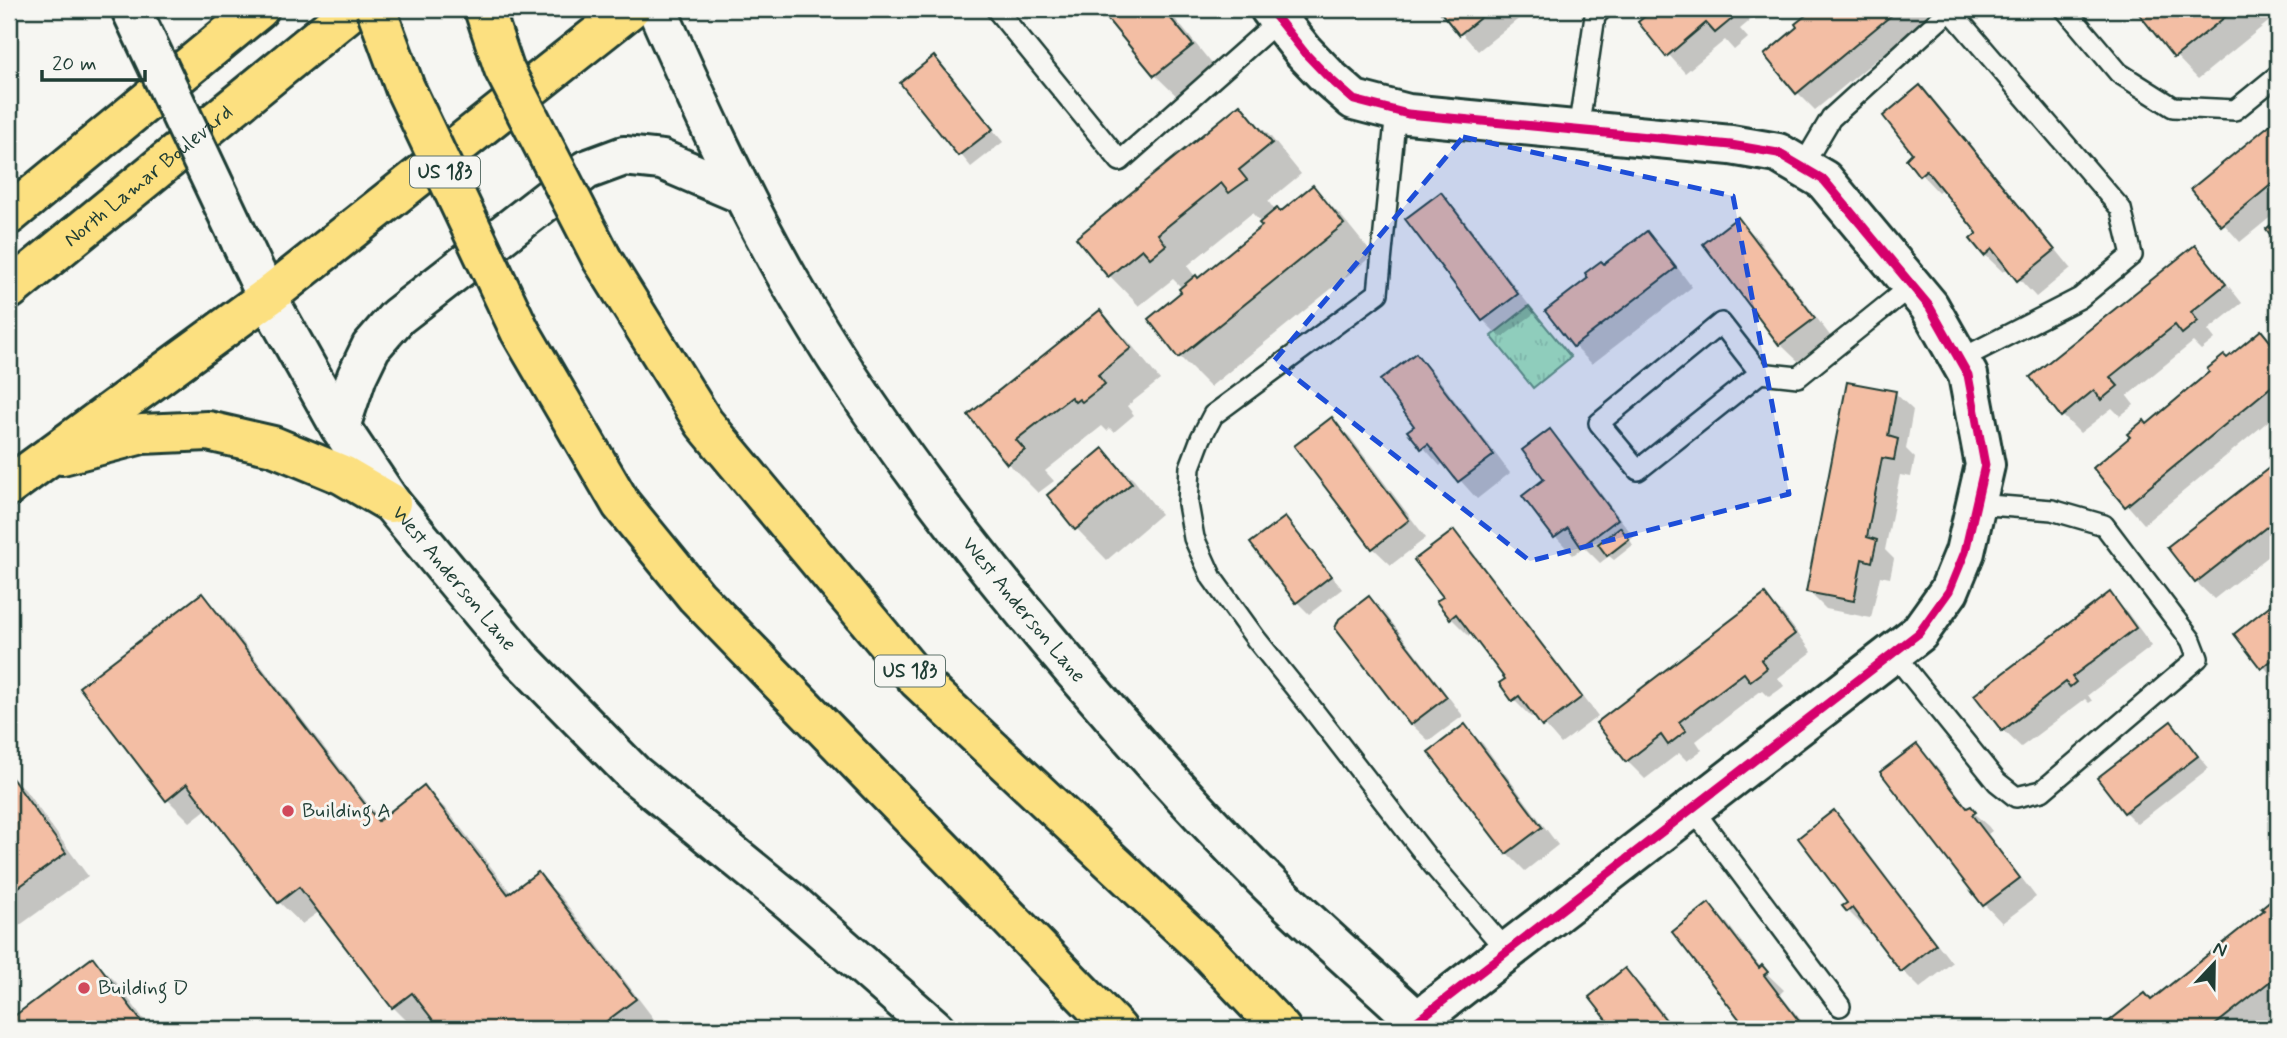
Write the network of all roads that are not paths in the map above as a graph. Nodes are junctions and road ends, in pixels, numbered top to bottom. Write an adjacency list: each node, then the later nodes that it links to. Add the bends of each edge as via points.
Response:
1 (131, 9): 20 (main road, West Anderson Lane, bridge)
2 (259, 9): 17 (main road)
3 (353, 9): 19 (main road, North Lamar Boulevard)
4 (376, 9): 35 (main road, US 183, bridge, via 405,88 520,331 621,504 696,597)
5 (484, 9): 31 (main road, US 183, bridge, via 504,69 602,259 704,423 918,680)
6 (630, 9): 20 (main road)
7 (657, 9): 16 (main road, West Anderson Lane)
8 (996, 9): 11 (lane, via 1120,161)
9 (1602, 9): 14 (lane, via 1595,16)
10 (2065, 9): 12 (lane, via 2119,73 2173,107 2235,110)
11 (1274, 15): 13 (main road, via 1354,100)
12 (2278, 75)
13 (1396, 111): 14 (main road); 30 (lane, via 1378,293 1213,415 1190,467 1188,504 1194,538 1212,578 1433,865)
14 (1578, 131): 15 (main road, via 1731,145 1778,153)
15 (1802, 167): 18 (main road, via 1824,180); 21 (lane, via 1831,118 1950,10 2121,209 2132,255 2080,298)
16 (742, 194): 23 (main road, via 662,160 624,156 586,170 397,317 371,347); 33 (main road, West Anderson Lane, via 852,381 931,495 1022,610 1137,746 1269,883)
17 (9, 215)
18 (1912, 285): 21 (main road); 22 (lane, via 1798,377)
19 (9, 290)
20 (267, 297): 23 (main road, West Anderson Lane); 24 (main road)
21 (1959, 360): 27 (main road, via 1968,375 1985,465)
22 (1760, 373): 22 (lane, via 1638,470 1599,423 1721,323)
23 (340, 427): 26 (main road, West Anderson Lane)
24 (43, 460): 25 (main road); 26 (main road, via 142,434 208,431 273,446 342,475)
25 (9, 486)
26 (391, 503): 34 (main road, West Anderson Lane, via 520,658 634,774 792,902)
27 (1976, 504): 28 (main road, via 1965,552 1949,590 1919,632); 28 (lane, via 2052,510 2104,525 2191,640 2198,658 2042,791 2016,797 1997,782)
28 (1893, 653): 29 (main road)
29 (1692, 808): 30 (main road); 32 (lane)
30 (1507, 951): 33 (main road)
31 (1210, 954): 36 (main road, US 183); 37 (lane)
32 (1840, 1006)
33 (1422, 1025)
34 (935, 1029)
35 (1117, 1029)
36 (1281, 1029)
37 (1303, 1029)

